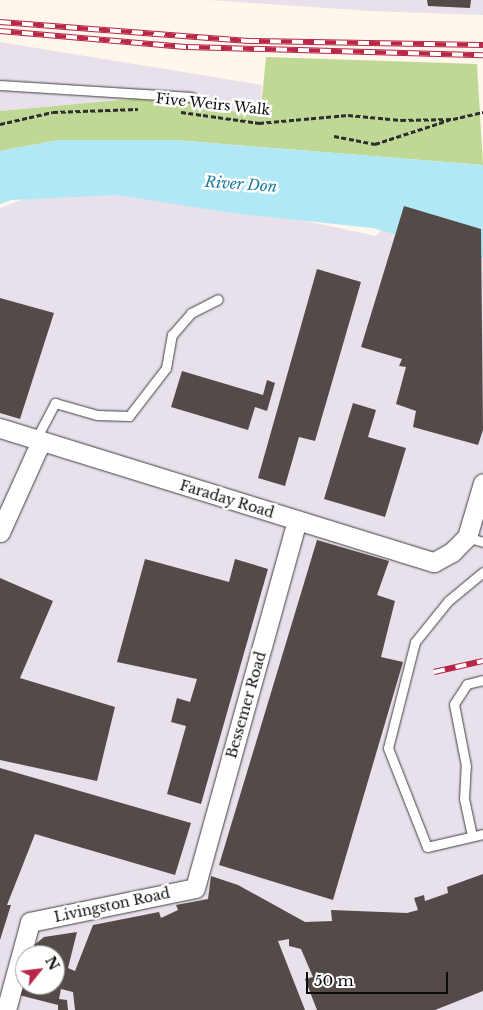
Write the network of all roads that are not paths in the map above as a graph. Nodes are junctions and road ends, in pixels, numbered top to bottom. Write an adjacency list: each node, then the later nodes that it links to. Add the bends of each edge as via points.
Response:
1 (0, 85): 2 (lane)
2 (192, 97)
3 (218, 299): 5 (lane, via 191,314 172,335 166,368 129,416 97,415 55,403)
4 (0, 428): 5 (street, Faraday Road)
5 (38, 440): 7 (street, Faraday Road); 8 (street)
6 (483, 483): 9 (street)
7 (296, 521): 9 (street, Faraday Road, via 434,562); 14 (street, Bessemer Road)
8 (0, 532)
9 (475, 539)
10 (483, 572): 13 (lane, via 448,601 415,642 388,748 427,847)
11 (483, 680): 13 (lane, via 467,684 454,704 466,766 464,799)
12 (483, 834): 13 (lane)
13 (472, 836)
14 (195, 888): 15 (street, Livingston Road, via 30,922)
15 (6, 1010)

